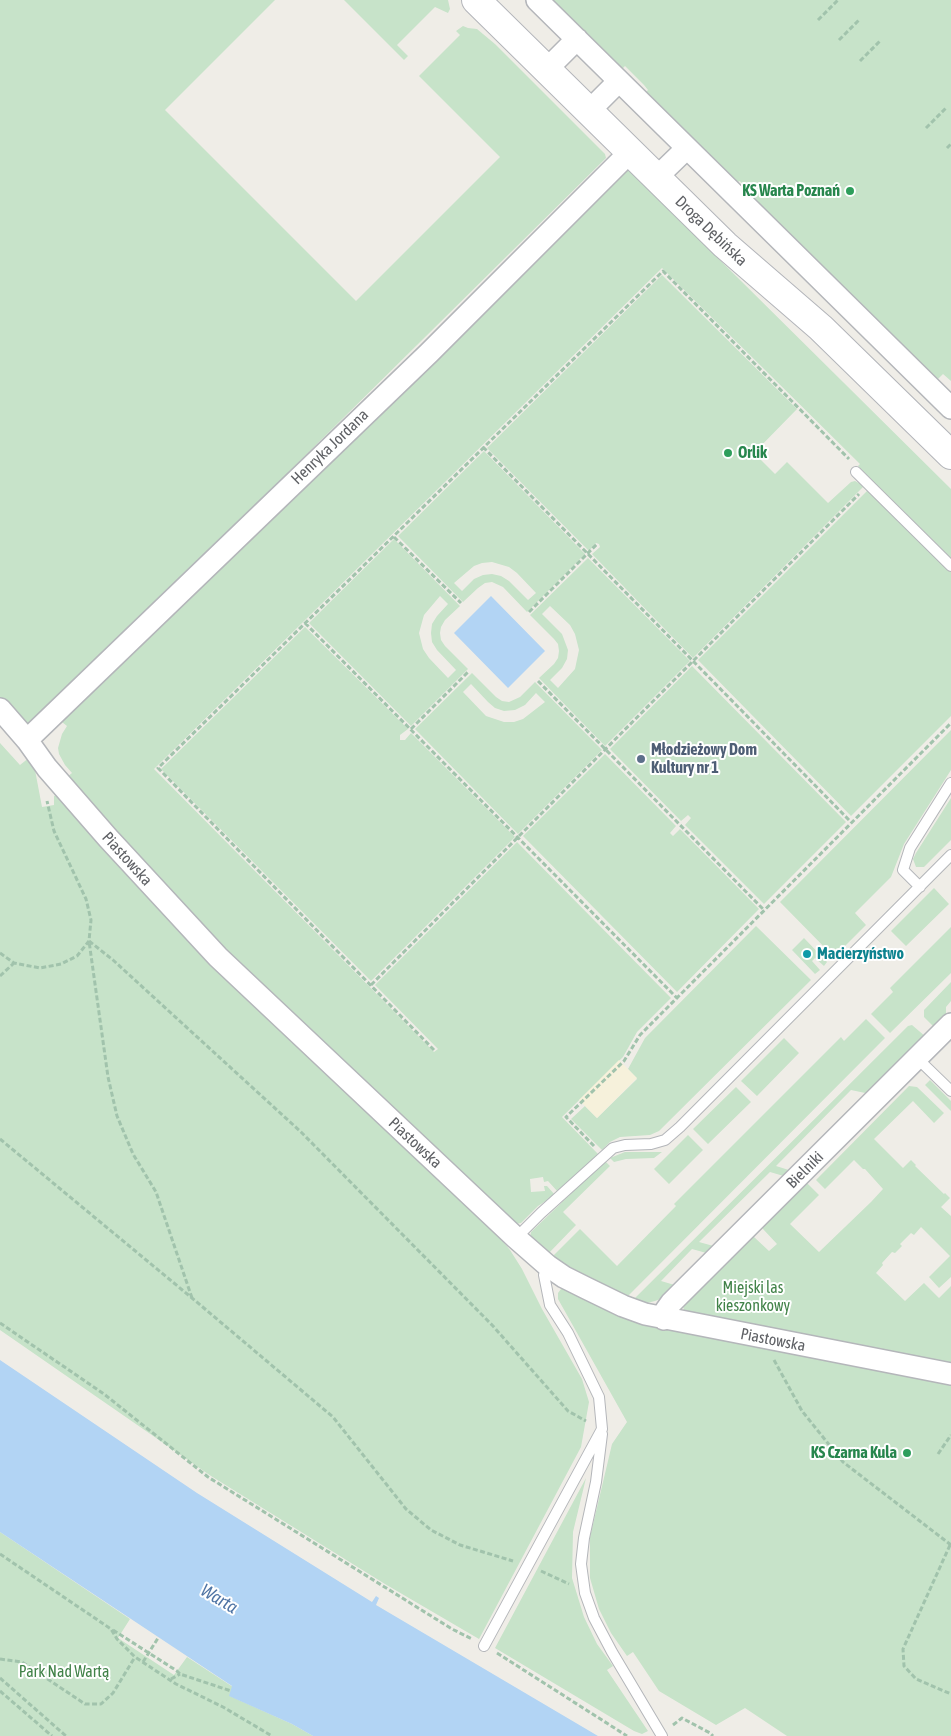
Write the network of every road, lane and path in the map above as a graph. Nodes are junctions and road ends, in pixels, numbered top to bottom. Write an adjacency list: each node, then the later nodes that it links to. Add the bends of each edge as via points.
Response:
1 (476, 0): 10 (street, Droga Dębińska)
2 (537, 0): 6 (street)
3 (838, 0): 5 (path)
4 (860, 19): 7 (path)
5 (818, 20)
6 (576, 39): 10 (street); 11 (street)
7 (839, 40)
8 (881, 40): 9 (path)
9 (860, 61)
10 (547, 69): 13 (street, Droga Dębińska)
11 (620, 81): 13 (street); 16 (street)
12 (948, 106): 14 (path)
13 (589, 111): 18 (street, Droga Dębińska)
14 (926, 128)
15 (951, 144): 17 (path)
16 (687, 148): 19 (street); 20 (street)
17 (947, 148)
18 (630, 152): 19 (street, Droga Dębińska); 38 (street, Henryka Jordana, via 428,353)
19 (656, 178): 22 (street, Droga Dębińska, via 725,246 822,328)
20 (951, 408)
21 (483, 447): 23 (path, via 663,271 850,460); 25 (path); 27 (path)
22 (951, 456)
23 (856, 472): 24 (lane)
24 (868, 485): 28 (lane); 32 (path)
25 (394, 537): 29 (path); 31 (path)
26 (597, 544): 27 (path)
27 (588, 554): 30 (path); 32 (path)
28 (951, 566)
29 (461, 603)
30 (529, 612)
31 (305, 623): 37 (path); 51 (path, via 158,768)
32 (693, 662): 39 (path); 42 (path)
33 (468, 672): 37 (path)
34 (538, 681): 39 (path)
35 (0, 709): 38 (street, Piastowska)
36 (951, 722): 42 (path)
37 (411, 729): 43 (path)
38 (27, 740): 40 (street, Piastowska)
39 (605, 749): 43 (path); 46 (path)
40 (47, 768): 47 (path, via 47,806 54,831 86,899 92,920); 59 (street, Piastowska, via 218,957)
41 (951, 784): 45 (lane, via 910,848 904,870)
42 (851, 822): 46 (path)
43 (518, 837): 51 (path); 52 (path)
44 (951, 855): 45 (lane)
45 (920, 887): 58 (lane, via 680,1128 665,1140 613,1148)
46 (764, 910): 52 (path)
47 (88, 941): 49 (path, via 77,956 61,964 40,968); 61 (path, via 108,1077 118,1116 134,1154 156,1192); 66 (path, via 113,960 301,1132 493,1326 568,1411)
48 (0, 954): 49 (path)
49 (14, 963): 50 (path)
50 (0, 976)
51 (371, 985): 54 (path)
52 (677, 998): 58 (path, via 640,1035 624,1061 566,1117)
53 (951, 1024): 55 (street, Bielniki)
54 (434, 1050)
55 (917, 1058): 56 (lane); 62 (street, Bielniki, via 671,1303)
56 (951, 1091)
57 (0, 1139): 61 (path)
58 (604, 1156): 59 (lane)
59 (516, 1238): 60 (street, Piastowska)
60 (548, 1266): 62 (street, Piastowska, via 623,1306); 66 (lane, via 544,1275 550,1305 568,1333 599,1397)
61 (192, 1298): 71 (path, via 333,1417 406,1509 431,1530 460,1545)
62 (664, 1318): 64 (street, Piastowska)
63 (0, 1323): 75 (path, via 104,1394 208,1477)
64 (768, 1339): 65 (street, Piastowska); 69 (path, via 772,1357 802,1411 843,1462)
65 (951, 1374)
66 (602, 1429): 71 (lane); 72 (lane, via 581,1564)
67 (951, 1434): 68 (path)
68 (938, 1454)
69 (951, 1545): 85 (path, via 903,1649 904,1666 916,1679)
70 (0, 1554): 73 (path)
71 (528, 1566): 72 (path, via 556,1576); 75 (lane)
72 (585, 1593): 86 (lane, via 603,1635)
73 (111, 1629): 76 (path); 77 (path)
74 (158, 1638): 76 (path)
75 (484, 1646): 90 (path)
76 (149, 1653): 79 (path); 80 (path)
77 (135, 1657): 78 (path, via 113,1692 101,1704 85,1704 22,1662); 79 (path)
78 (0, 1659)
79 (143, 1662): 82 (path)
80 (180, 1674): 82 (path); 84 (path)
81 (0, 1678): 88 (path)
82 (171, 1679): 89 (path)
83 (0, 1691): 87 (path)
84 (231, 1691)
85 (951, 1694)
86 (661, 1734): 91 (path, via 682,1718)
87 (52, 1736)
88 (66, 1736)
89 (272, 1736)
90 (627, 1736)
91 (713, 1736)

